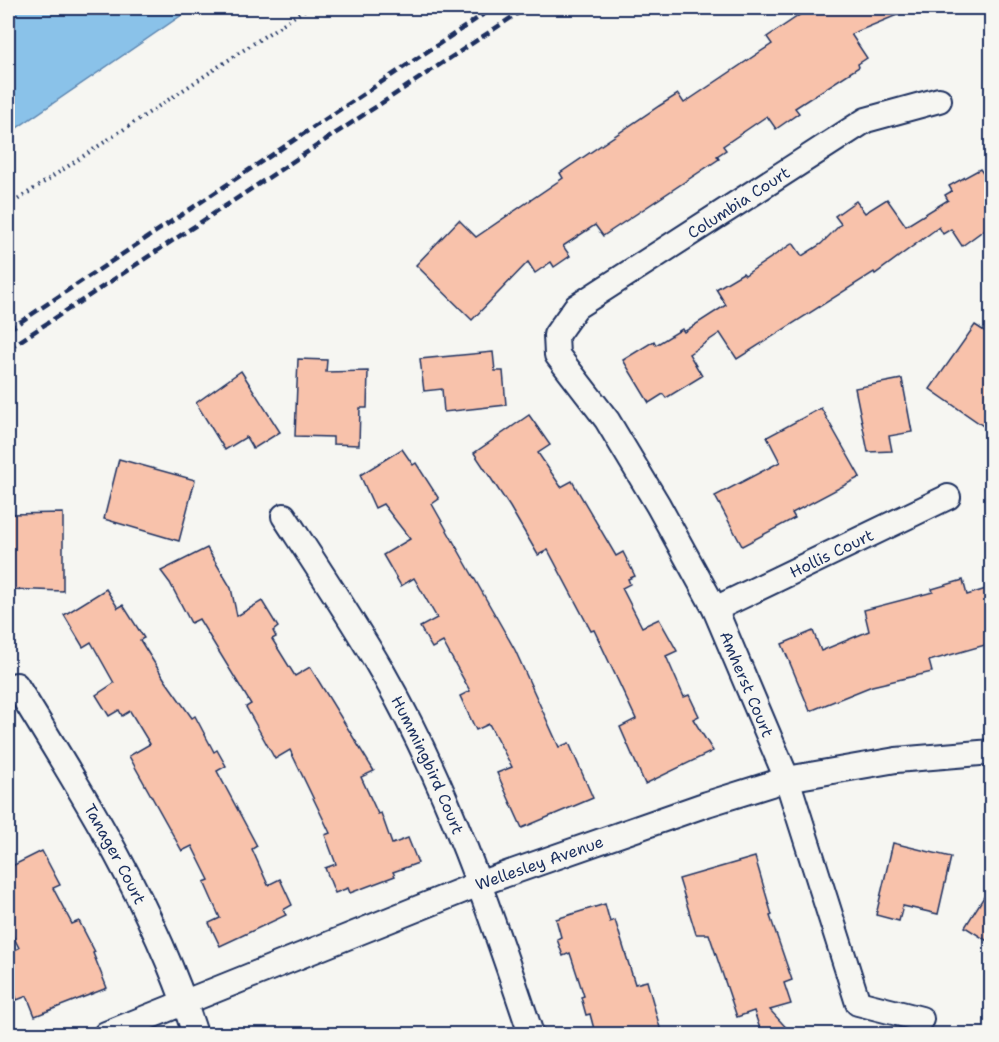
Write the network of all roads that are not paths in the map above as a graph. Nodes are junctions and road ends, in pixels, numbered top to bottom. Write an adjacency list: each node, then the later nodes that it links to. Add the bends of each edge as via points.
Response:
1 (939, 100): 2 (street, Columbia Court, via 866,120 576,307)
2 (556, 335): 5 (street, Amherst Court, via 557,355 607,420)
3 (948, 497): 5 (street, Hollis Court)
4 (284, 516): 9 (street, Hummingbird Court, via 384,675 434,775)
5 (716, 609): 8 (street, Amherst Court)
6 (16, 685): 10 (street, Tanager Court, via 136,890)
7 (992, 752): 8 (street, Wellesley Avenue, via 896,760)
8 (787, 779): 9 (street, Wellesley Avenue); 11 (street, Amherst Court, via 858,1003)
9 (481, 883): 10 (street, Wellesley Avenue); 14 (street, Hummingbird Court)
10 (184, 1001): 12 (street, Wellesley Avenue); 13 (street, Tanager Court)
11 (921, 1019)
12 (106, 1035)
13 (195, 1035)
14 (531, 1035)

